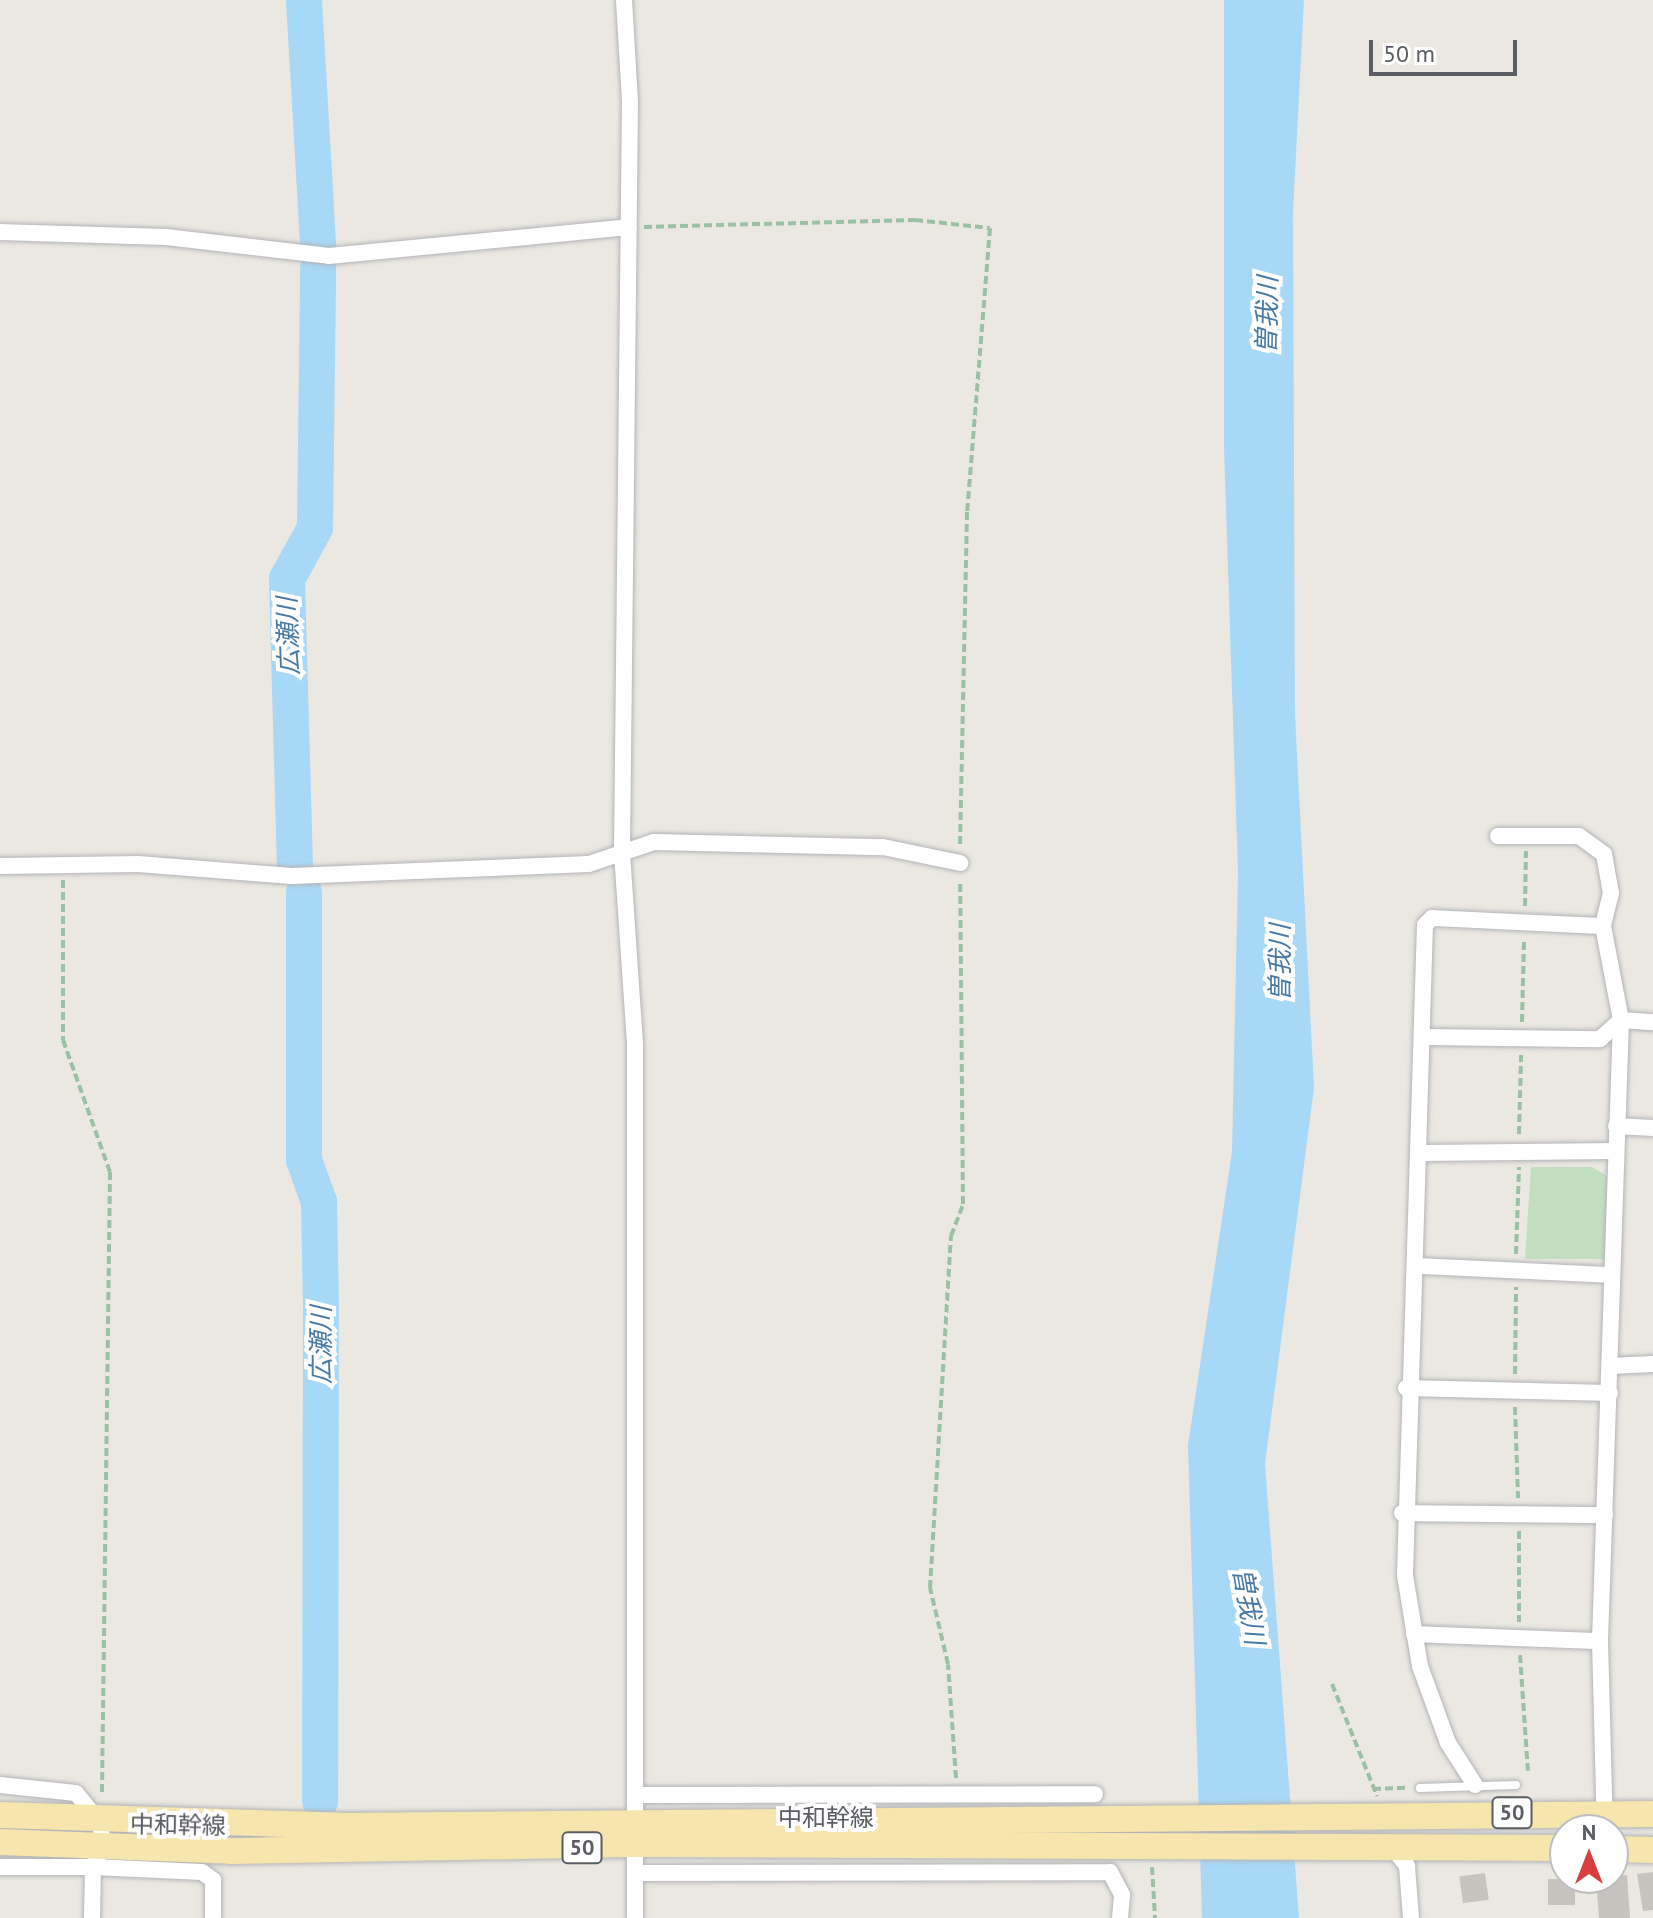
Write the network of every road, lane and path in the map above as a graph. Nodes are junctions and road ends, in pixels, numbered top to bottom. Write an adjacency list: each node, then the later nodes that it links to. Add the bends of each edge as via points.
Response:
1 (624, 0): 2 (street)
2 (629, 227): 3 (street, via 329,256 166,237); 6 (street); 7 (path, via 915,220 990,228 967,512)
3 (0, 232)
4 (1498, 836): 5 (street)
5 (1526, 836): 10 (path); 11 (street, via 1579,836 1604,854 1611,893)
6 (622, 853): 7 (street, via 654,842 883,847); 9 (street, via 589,864 292,876); 49 (street, via 635,1045)
7 (960, 863): 37 (path, via 963,1204 951,1236 930,1588 948,1664)
8 (0, 866): 9 (street)
9 (63, 866): 52 (path, via 63,1040 110,1172)
10 (1525, 922): 11 (street); 14 (street, via 1432,918 1425,925); 15 (path)
11 (1603, 926): 12 (street)
12 (1621, 1020): 13 (street); 15 (street, via 1600,1039); 16 (street)
13 (1653, 1022)
14 (1425, 1037): 15 (street); 19 (street)
15 (1522, 1038): 20 (path)
16 (1616, 1126): 17 (street); 18 (street)
17 (1653, 1128)
18 (1615, 1151): 20 (street); 23 (street)
19 (1421, 1153): 20 (street); 21 (street)
20 (1519, 1154): 22 (path)
21 (1420, 1266): 22 (street); 26 (street)
22 (1516, 1267): 23 (street); 27 (path)
23 (1611, 1275): 25 (street)
24 (1653, 1364): 25 (street)
25 (1611, 1366): 28 (street)
26 (1406, 1388): 27 (street); 29 (street)
27 (1515, 1391): 28 (street); 30 (path)
28 (1610, 1393): 31 (street)
29 (1402, 1513): 30 (street); 32 (street)
30 (1519, 1514): 31 (street); 33 (path)
31 (1605, 1515): 34 (street)
32 (1414, 1634): 33 (street); 39 (street, via 1448,1743)
33 (1519, 1635): 34 (street); 36 (path)
34 (1600, 1641): 44 (street)
35 (1332, 1684): 43 (path)
36 (1528, 1771)
37 (956, 1784)
38 (0, 1785): 52 (street, via 76,1793)
39 (1475, 1785): 40 (lane); 41 (lane)
40 (1516, 1785)
41 (1420, 1788): 43 (path)
42 (1095, 1794): 49 (street)
43 (1378, 1806): 47 (main road, 中和幹線 / 50); 49 (main road, 中和幹線 / 50, via 1162,1816)
44 (1605, 1814)
45 (1653, 1814): 48 (main road, 中和幹線 / 50)
46 (0, 1815): 52 (main road, 中和幹線 / 50)
47 (1549, 1817)
48 (1629, 1818)
49 (637, 1819): 51 (main road, 中和幹線 / 50); 52 (main road, 中和幹線 / 50); 57 (main road, 中和幹線 / 50); 59 (street)
50 (0, 1842): 52 (main road, 中和幹線 / 50)
51 (1157, 1844): 53 (main road, 中和幹線 / 50); 66 (path)
52 (99, 1846): 57 (main road, 中和幹線 / 50); 58 (street); 60 (street, via 202,1872); 62 (street)
53 (1387, 1846): 54 (main road, 中和幹線 / 50); 61 (street, via 1407,1866)
54 (1549, 1848)
55 (1629, 1849): 56 (main road)
56 (1653, 1850)
57 (231, 1851): 60 (street)
58 (0, 1867)
59 (636, 1873): 64 (street); 65 (street, via 1110,1872 1117,1883)
60 (213, 1880): 63 (street)
61 (1412, 1915)
62 (92, 1918)
63 (213, 1918)
64 (635, 1918)
65 (1120, 1918)
66 (1155, 1918)

